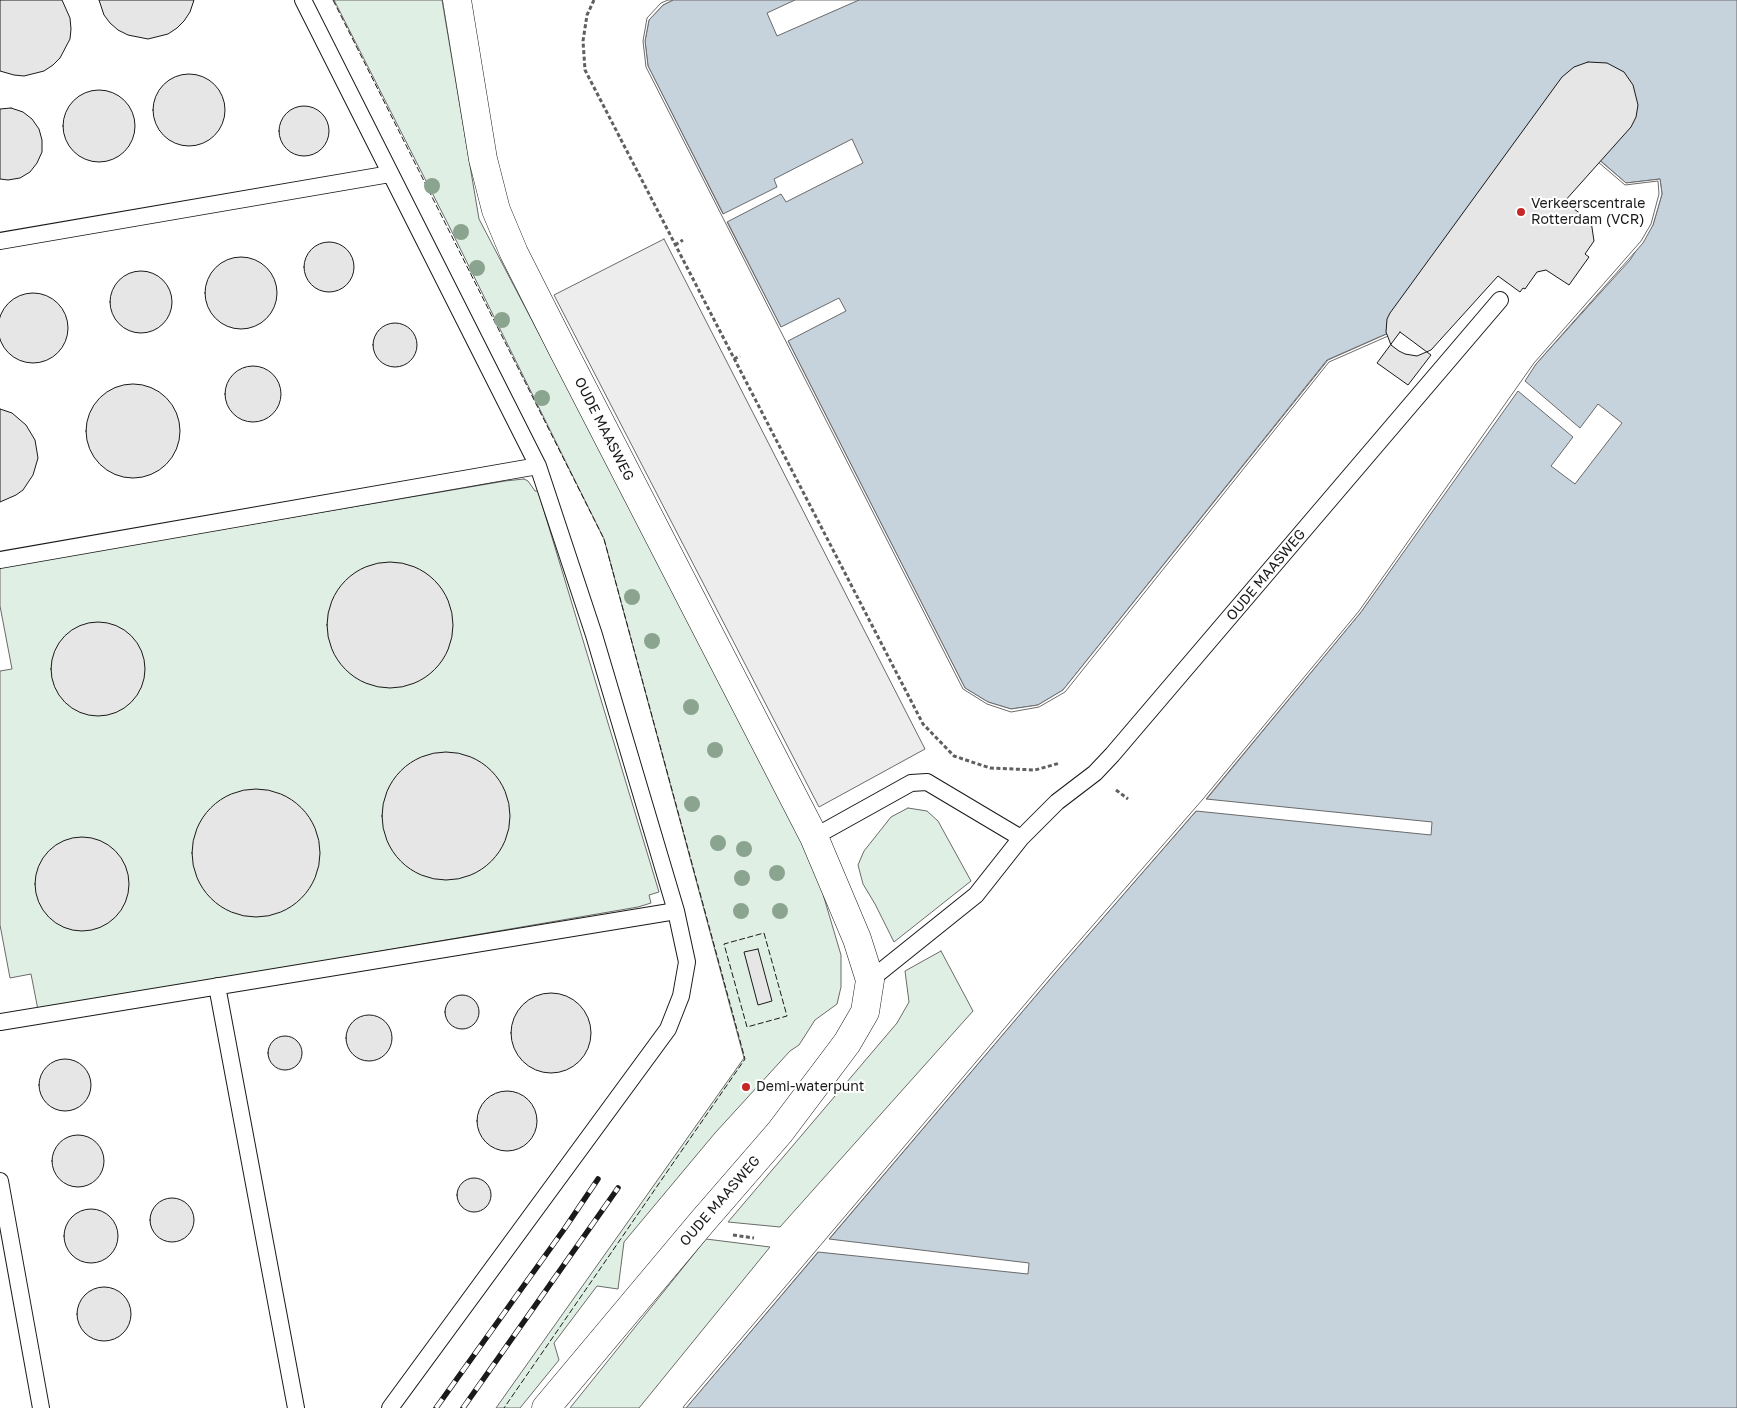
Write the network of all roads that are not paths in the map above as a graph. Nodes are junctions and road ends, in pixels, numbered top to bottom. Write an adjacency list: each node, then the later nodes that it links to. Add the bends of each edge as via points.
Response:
1 (303, 0): 3 (lane)
2 (457, 0): 8 (street, OUDE MAASWEG, via 482,159 496,210 514,253)
3 (390, 174): 4 (lane); 6 (lane)
4 (0, 240)
5 (1500, 300): 9 (lane, OUDE MAASWEG, via 1112,756 1057,802)
6 (538, 466): 7 (lane); 10 (lane, via 594,635)
7 (0, 560)
8 (814, 837): 9 (lane, via 910,782 928,782); 11 (street, OUDE MAASWEG, via 857,939)
9 (1021, 838): 11 (lane, OUDE MAASWEG, via 976,895)
10 (676, 911): 12 (lane); 17 (lane, via 687,962 681,996 668,1029)
11 (870, 980): 18 (street, OUDE MAASWEG, via 865,1012 780,1132)
12 (217, 986): 13 (lane); 16 (lane)
13 (0, 1022)
14 (0, 1181): 15 (lane)
15 (40, 1408)
16 (296, 1408)
17 (390, 1408)
18 (546, 1408)

